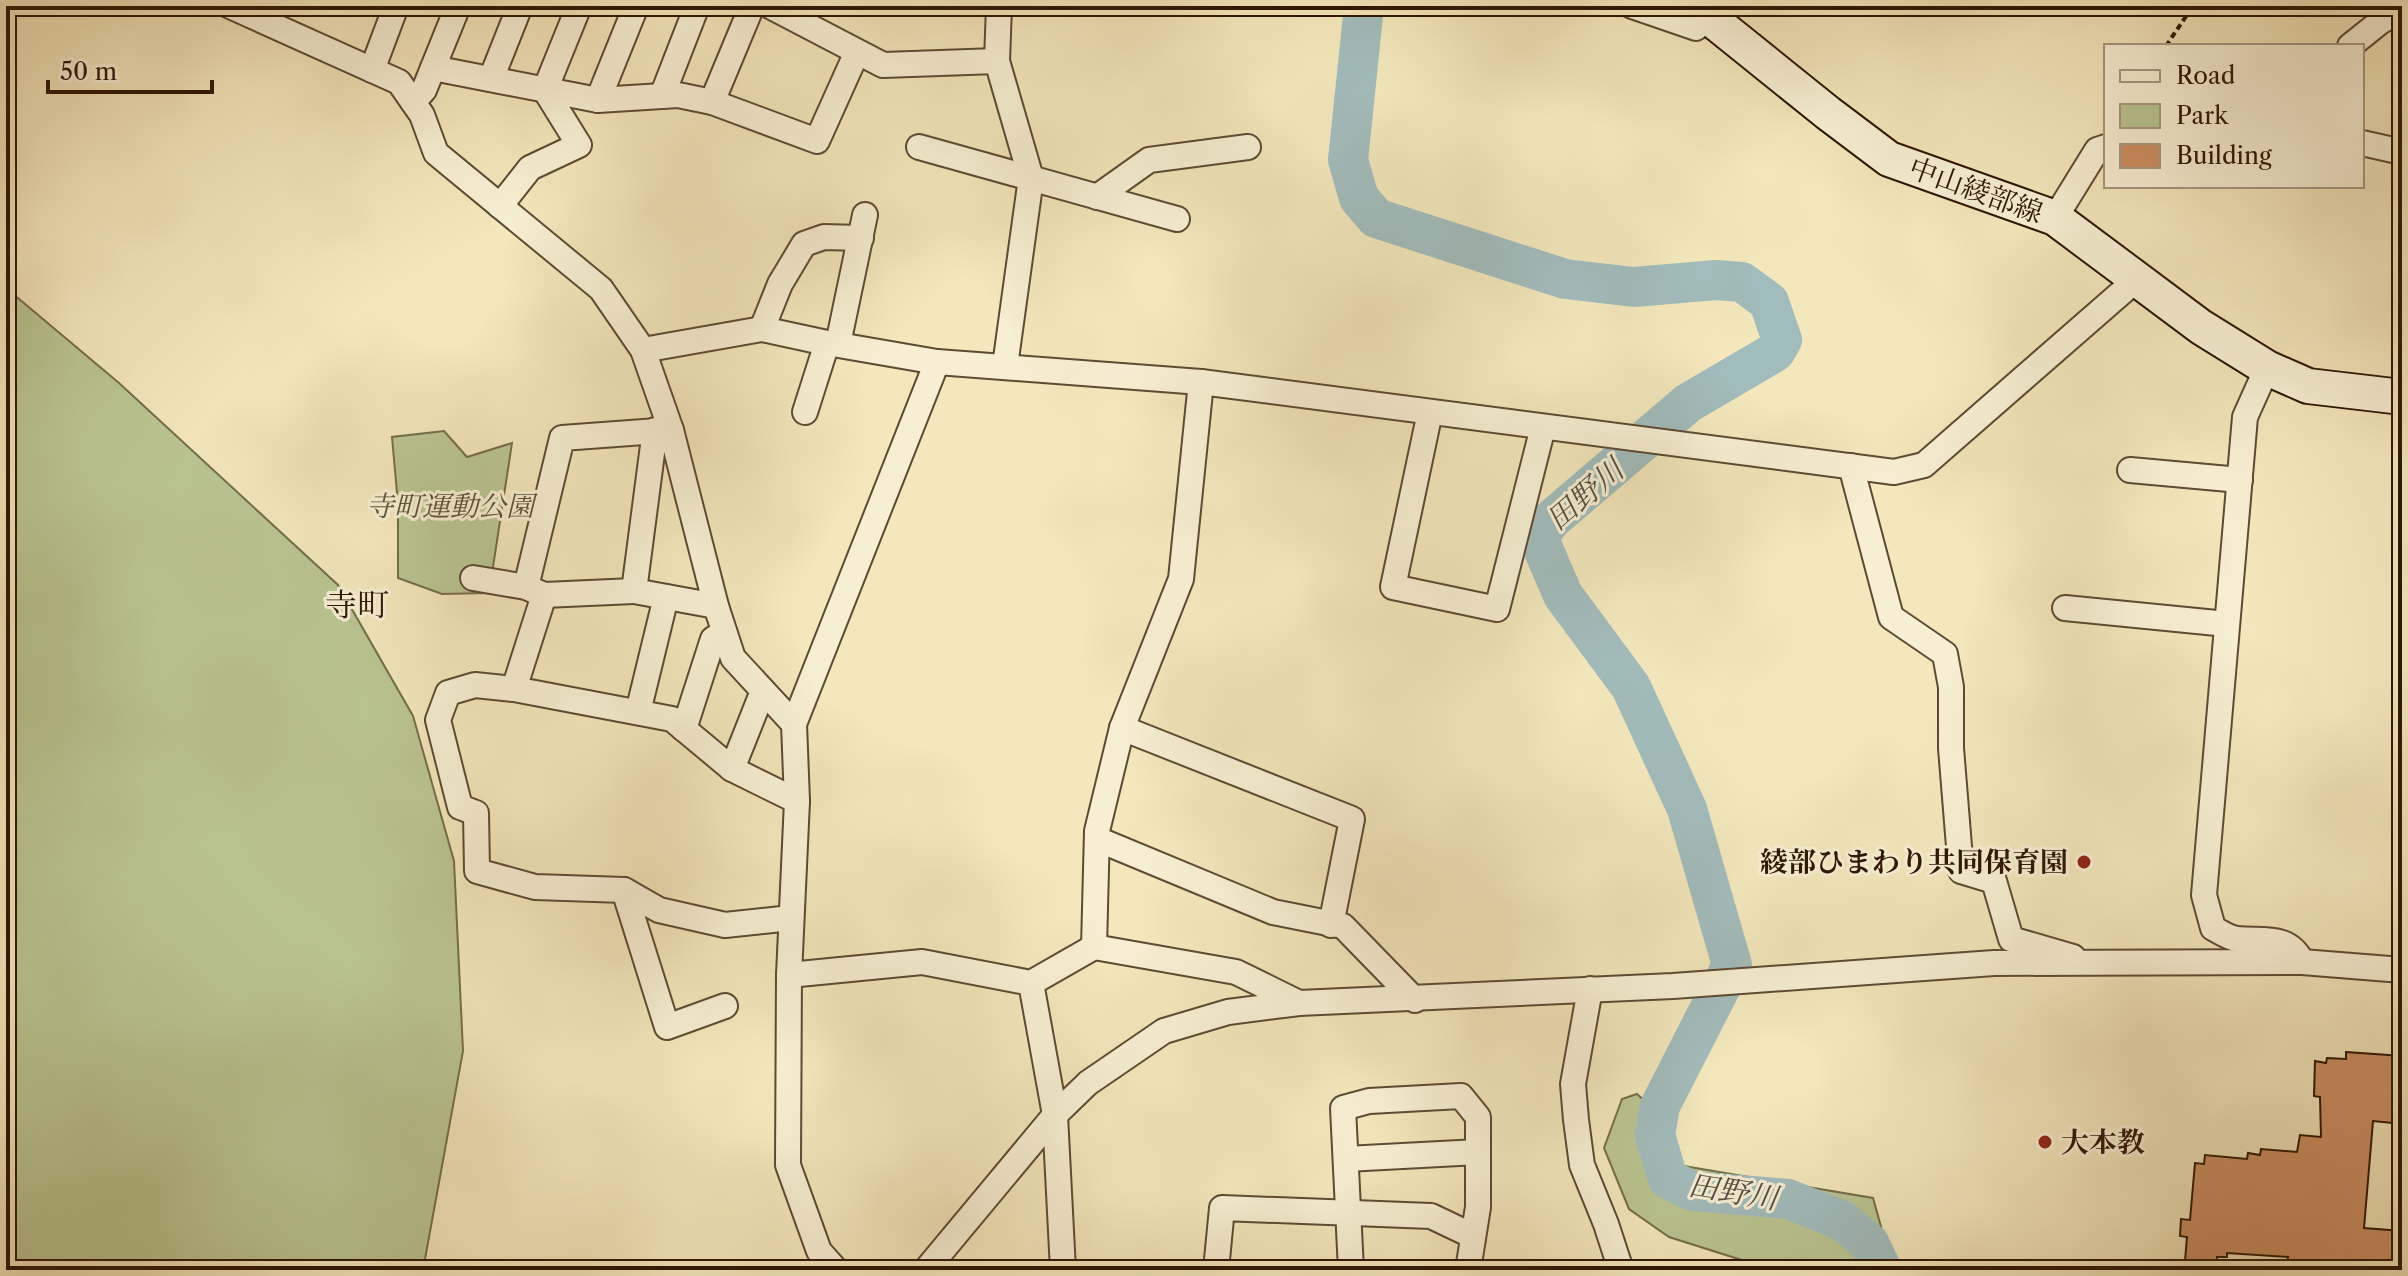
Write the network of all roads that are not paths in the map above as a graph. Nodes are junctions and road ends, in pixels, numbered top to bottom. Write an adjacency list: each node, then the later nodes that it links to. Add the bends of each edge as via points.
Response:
1 (230, 6): 18 (street)
2 (396, 6): 18 (street)
3 (458, 6): 17 (street)
4 (520, 6): 19 (street)
5 (579, 6): 20 (street)
6 (636, 6): 22 (street)
7 (697, 6): 21 (street)
8 (752, 6): 24 (street)
9 (770, 6): 15 (street)
10 (999, 6): 16 (street)
11 (1632, 6): 13 (street, via 1696,28)
12 (2402, 9): 14 (street)
13 (1700, 10): 33 (main road, 中山綾部線, via 1889,159)
14 (2352, 44)
15 (857, 52): 16 (street, via 883,65); 24 (street, via 817,141)
16 (997, 61): 30 (street)
17 (433, 68): 19 (street); 23 (street)
18 (372, 70): 23 (street, via 399,82)
19 (491, 79): 20 (street)
20 (545, 90): 22 (street); 32 (street, via 579,145 530,168)
21 (662, 96): 22 (street); 24 (street)
22 (598, 100)
23 (413, 102): 32 (street, via 436,153)
24 (712, 102)
25 (2364, 143): 29 (street)
26 (919, 147): 30 (street)
27 (1248, 147): 31 (street, via 1149,160)
28 (2104, 148): 33 (street, via 2097,150)
29 (2402, 152)
30 (1031, 178): 31 (street); 40 (street)
31 (1097, 197): 34 (street)
32 (500, 206): 38 (street, via 601,289)
33 (2055, 218): 35 (main road, 中山綾部線)
34 (1177, 219)
35 (2137, 279): 41 (main road, 中山綾部線); 48 (street, via 1924,465 1894,472)
36 (762, 329): 37 (street); 37 (street, via 804,244 863,226); 38 (street)
37 (832, 344): 39 (street); 44 (street)
38 (643, 350): 47 (street)
39 (937, 362): 40 (street); 62 (street)
40 (1005, 366): 42 (street)
41 (2267, 368): 43 (main road, 中山綾部線, via 2308,386); 50 (street, via 2245,417)
42 (1201, 382): 45 (street); 63 (street, via 1181,579)
43 (2402, 397)
44 (805, 412)
45 (1430, 412): 46 (street); 46 (street, via 1393,587 1497,609)
46 (1543, 427): 48 (street)
47 (663, 430): 52 (street, via 562,438); 53 (street); 55 (street)
48 (1851, 466): 73 (street, via 1891,617 1945,654 1961,871 1994,881 2011,939)
49 (2130, 470): 50 (street)
50 (2240, 480): 57 (street)
51 (473, 578): 52 (street)
52 (535, 591): 53 (street); 59 (street)
53 (634, 591): 54 (street)
54 (666, 597): 55 (street); 61 (street)
55 (716, 606): 58 (street)
56 (2065, 608): 57 (street)
57 (2227, 624): 72 (street, via 2204,895 2213,928 2234,939 2271,938 2298,953)
58 (724, 632): 60 (street, via 733,658); 64 (street, via 713,639)
59 (514, 689): 61 (street); 68 (street, via 475,685 448,693 438,720 460,807 476,813 477,871 535,887)
60 (763, 691): 62 (street); 65 (street)
61 (638, 712): 64 (street, via 672,719)
62 (794, 724): 66 (street)
63 (1122, 728): 67 (street); 70 (street, via 1352,819)
64 (684, 729): 65 (street)
65 (732, 769): 66 (street)
66 (797, 801): 69 (street)
67 (1097, 839): 70 (street, via 1273,912); 71 (street)
68 (624, 890): 69 (street, via 659,910 725,925); 80 (street, via 667,1027)
69 (791, 918): 75 (street)
70 (1331, 925): 78 (street, via 1343,926)
71 (1094, 947): 76 (street); 79 (street, via 1236,972)
72 (2302, 962): 73 (street); 74 (street)
73 (2090, 963): 77 (street, via 1994,963)
74 (2402, 970)
75 (789, 975): 76 (street, via 922,962); 86 (street, via 788,1165 819,1251)
76 (1031, 983): 81 (street)
77 (1590, 989): 78 (street); 92 (street, via 1573,1084 1576,1120 1582,1165)
78 (1415, 1000): 79 (street)
79 (1299, 1003): 81 (street, via 1228,1012 1164,1031 1088,1083)
80 (725, 1006)
81 (1055, 1115): 87 (street); 88 (street)
82 (1478, 1152): 83 (street); 83 (street, via 1478,1117 1461,1096 1369,1101 1343,1108); 85 (street)
83 (1346, 1159): 84 (street)
84 (1349, 1214): 85 (street, via 1431,1216); 89 (street, via 1222,1208); 90 (street)
85 (1473, 1236): 91 (street)
86 (836, 1270)
87 (926, 1270)
88 (1063, 1270)
89 (1216, 1270)
90 (1351, 1270)
91 (1468, 1270)
92 (1621, 1270)

